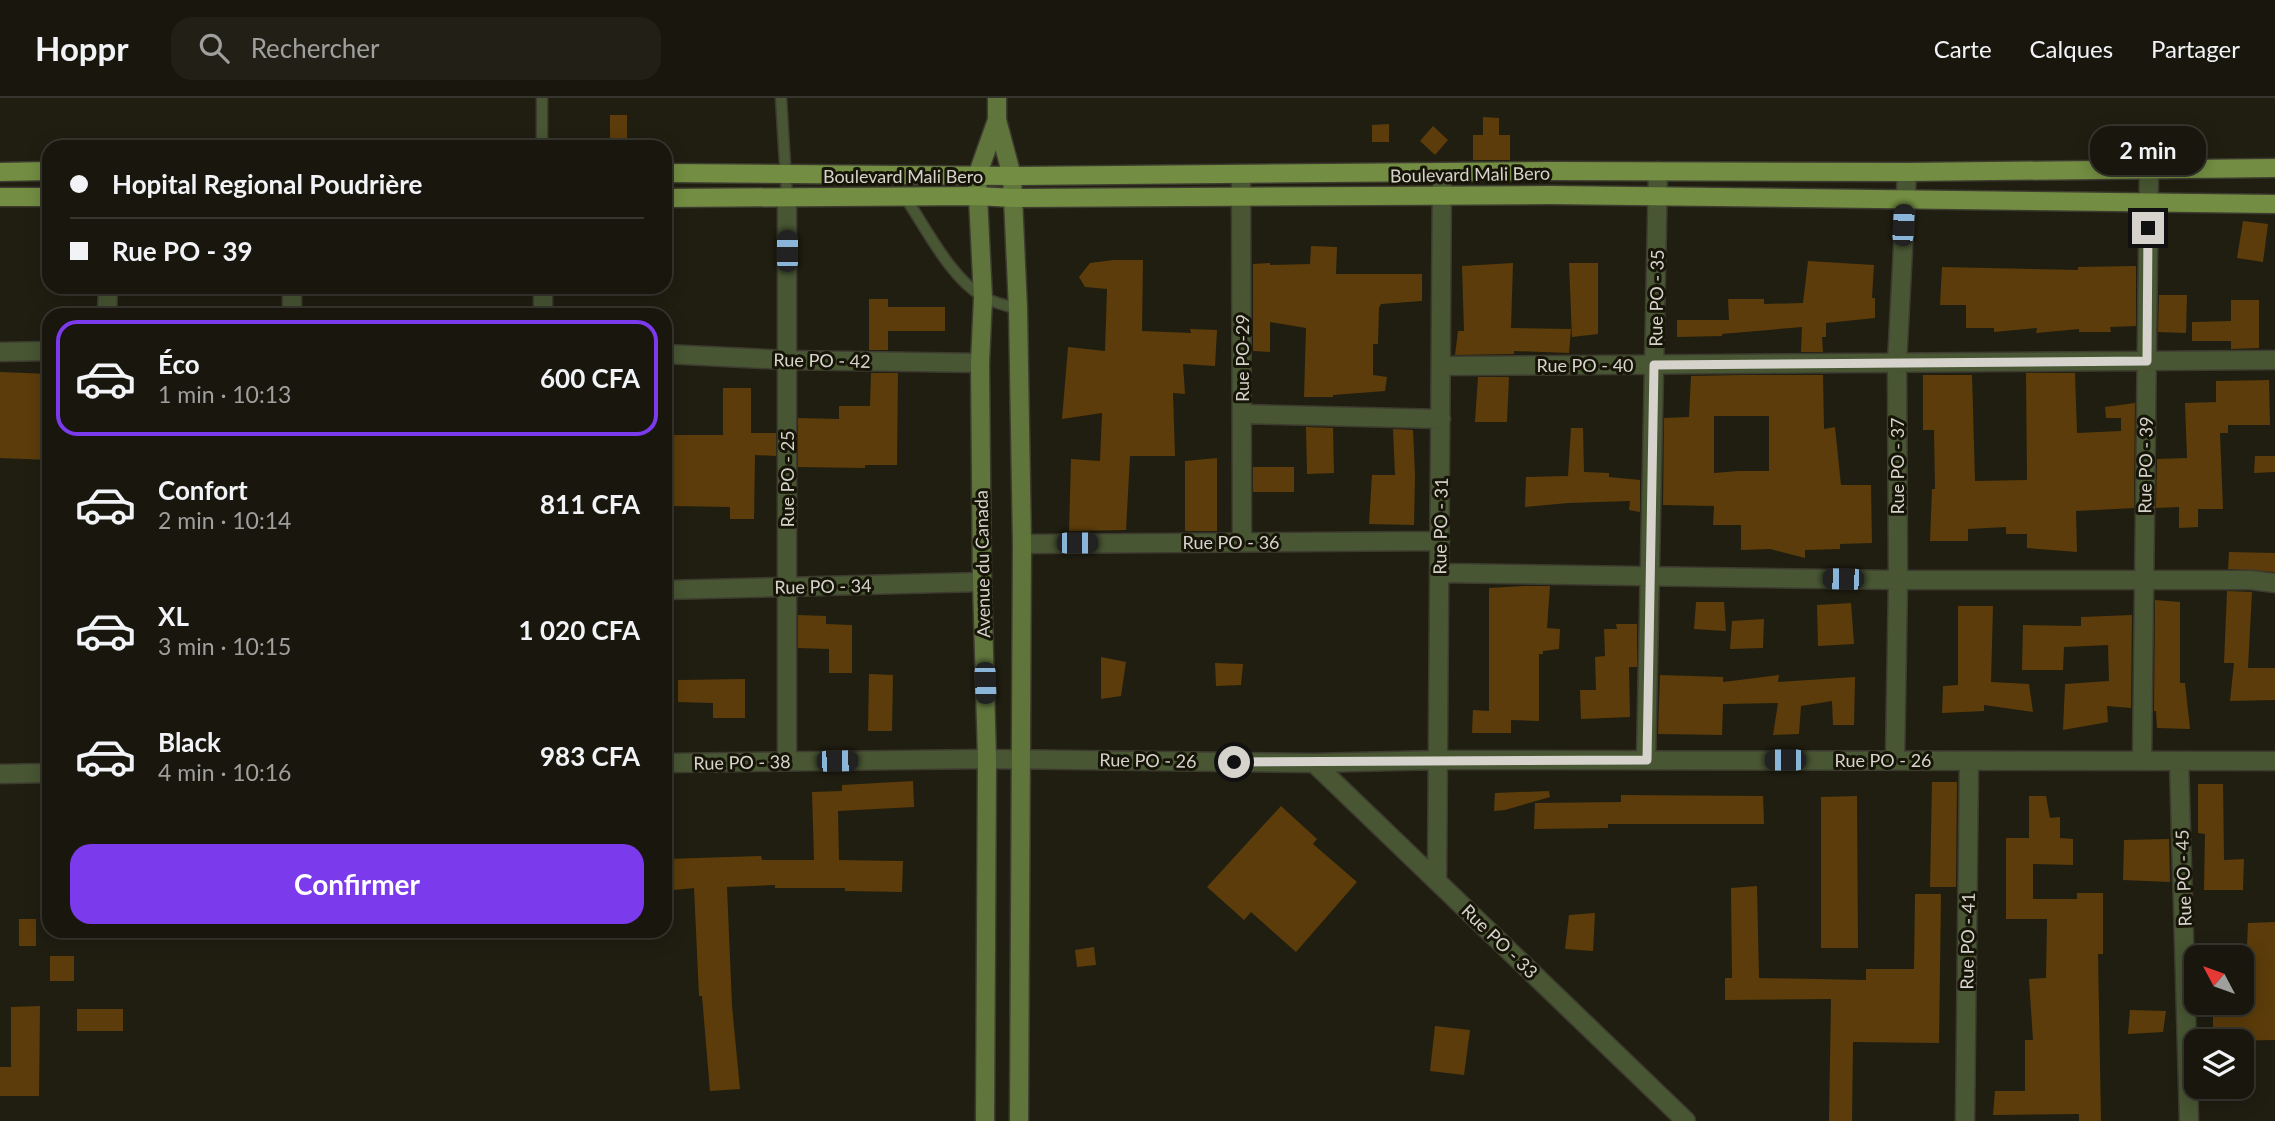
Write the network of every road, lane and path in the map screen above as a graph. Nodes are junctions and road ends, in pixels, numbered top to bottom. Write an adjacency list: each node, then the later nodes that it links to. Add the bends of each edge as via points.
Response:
1 (542, 98): 5 (lane)
2 (781, 98): 12 (lane)
3 (997, 98): 4 (street)
4 (997, 120): 17 (street, Avenue du Canada); 18 (street)
5 (542, 140)
6 (2275, 168): 7 (main road, Boulevard Mali Bero)
7 (2149, 169): 14 (main road, Boulevard Mali Bero); 31 (street, Rue PO - 39)
8 (42, 171): 11 (main road)
9 (1550, 171): 10 (main road, Boulevard Mali Bero); 13 (main road, Boulevard Mali Bero); 19 (main road)
10 (1658, 171): 14 (main road, Boulevard Mali Bero); 20 (street, Rue PO - 35)
11 (0, 172)
12 (786, 172): 15 (main road, Boulevard Mali Bero); 17 (main road, Boulevard Mali Bero); 25 (lane)
13 (1443, 172): 16 (main road, Boulevard Mali Bero); 22 (street, Rue PO - 31)
14 (1907, 172): 30 (street, Rue PO - 37)
15 (672, 173)
16 (1241, 174): 18 (main road, Boulevard Mali Bero); 27 (street, Rue PO-29)
17 (977, 176): 18 (main road, Boulevard Mali Bero); 21 (street, Avenue du Canada)
18 (1012, 176): 29 (street)
19 (1549, 195): 20 (main road, Boulevard Mali Bero); 22 (main road, Boulevard Mali Bero)
20 (1658, 195): 30 (main road, Boulevard Mali Bero); 43 (street, Rue PO - 35)
21 (977, 196): 26 (main road, Boulevard Mali Bero); 29 (main road, Boulevard Mali Bero); 33 (street, Avenue du Canada)
22 (1442, 196): 27 (main road, Boulevard Mali Bero); 44 (street, Rue PO - 31)
23 (0, 197): 24 (main road)
24 (42, 197)
25 (787, 197): 26 (main road, Boulevard Mali Bero); 28 (main road, Boulevard Mali Bero); 38 (street, Rue PO - 25)
26 (905, 197): 33 (lane, via 951,267)
27 (1241, 197): 29 (main road, Boulevard Mali Bero); 45 (street, Rue PO-29)
28 (672, 198)
29 (1013, 198): 34 (street)
30 (1904, 198): 31 (main road, Boulevard Mali Bero); 42 (street, Rue PO - 37)
31 (2148, 202): 32 (main road, Boulevard Mali Bero); 40 (street, Rue PO - 39)
32 (2275, 204)
33 (983, 298): 34 (lane); 41 (street, Avenue du Canada)
34 (1018, 309): 49 (street)
35 (42, 351): 36 (street)
36 (0, 352)
37 (672, 354): 38 (street, Rue PO - 42)
38 (787, 359): 41 (street, Rue PO - 42); 56 (street, Rue PO - 25)
39 (2275, 360): 40 (street, Rue PO - 40)
40 (2147, 361): 42 (street, Rue PO - 40); 53 (street, Rue PO - 39)
41 (980, 363): 54 (street, Avenue du Canada)
42 (1896, 363): 43 (street, Rue PO - 40); 52 (street, Rue PO - 37)
43 (1654, 365): 44 (street, Rue PO - 40); 51 (street, Rue PO - 35)
44 (1441, 366): 46 (street, Rue PO - 31)
45 (1242, 414): 46 (street); 48 (street, Rue PO-29)
46 (1441, 419): 47 (street, Rue PO - 31)
47 (1440, 541): 48 (street, Rue PO - 36); 50 (street, Rue PO - 31)
48 (1242, 542): 49 (street, Rue PO - 36)
49 (1022, 544): 59 (street)
50 (1439, 573): 51 (street); 60 (street, Rue PO - 31)
51 (1650, 577): 52 (street); 61 (street, Rue PO - 35)
52 (1898, 580): 53 (street); 62 (street, Rue PO - 37)
53 (2144, 580): 55 (street); 65 (street, Rue PO - 39)
54 (982, 582): 56 (street, Rue PO - 34); 58 (street, Avenue du Canada)
55 (2275, 583)
56 (787, 587): 57 (street, Rue PO - 34); 63 (street, Rue PO - 25)
57 (672, 590)
58 (987, 759): 59 (street, Rue PO - 26); 63 (street, Rue PO - 38); 73 (street, Avenue du Canada)
59 (1022, 759): 69 (street, Rue PO - 26); 74 (street)
60 (1438, 760): 61 (street, Rue PO - 26); 69 (street, Rue PO - 26); 72 (street, Rue PO - 31)
61 (1647, 760): 62 (street, Rue PO - 26)
62 (1895, 760): 64 (street, Rue PO - 26)
63 (787, 761): 68 (street, Rue PO - 38)
64 (1969, 761): 65 (street, Rue PO - 26); 76 (street, Rue PO - 41)
65 (2142, 761): 66 (street, Rue PO - 26)
66 (2179, 761): 67 (street, Rue PO - 26); 77 (street, Rue PO - 45)
67 (2275, 761)
68 (672, 763)
69 (1314, 763): 72 (street, Rue PO - 33)
70 (42, 773): 71 (street)
71 (0, 774)
72 (1437, 881): 75 (street, Rue PO - 33)
73 (985, 1121)
74 (1019, 1121)
75 (1686, 1121)
76 (1965, 1121)
77 (2189, 1121)

